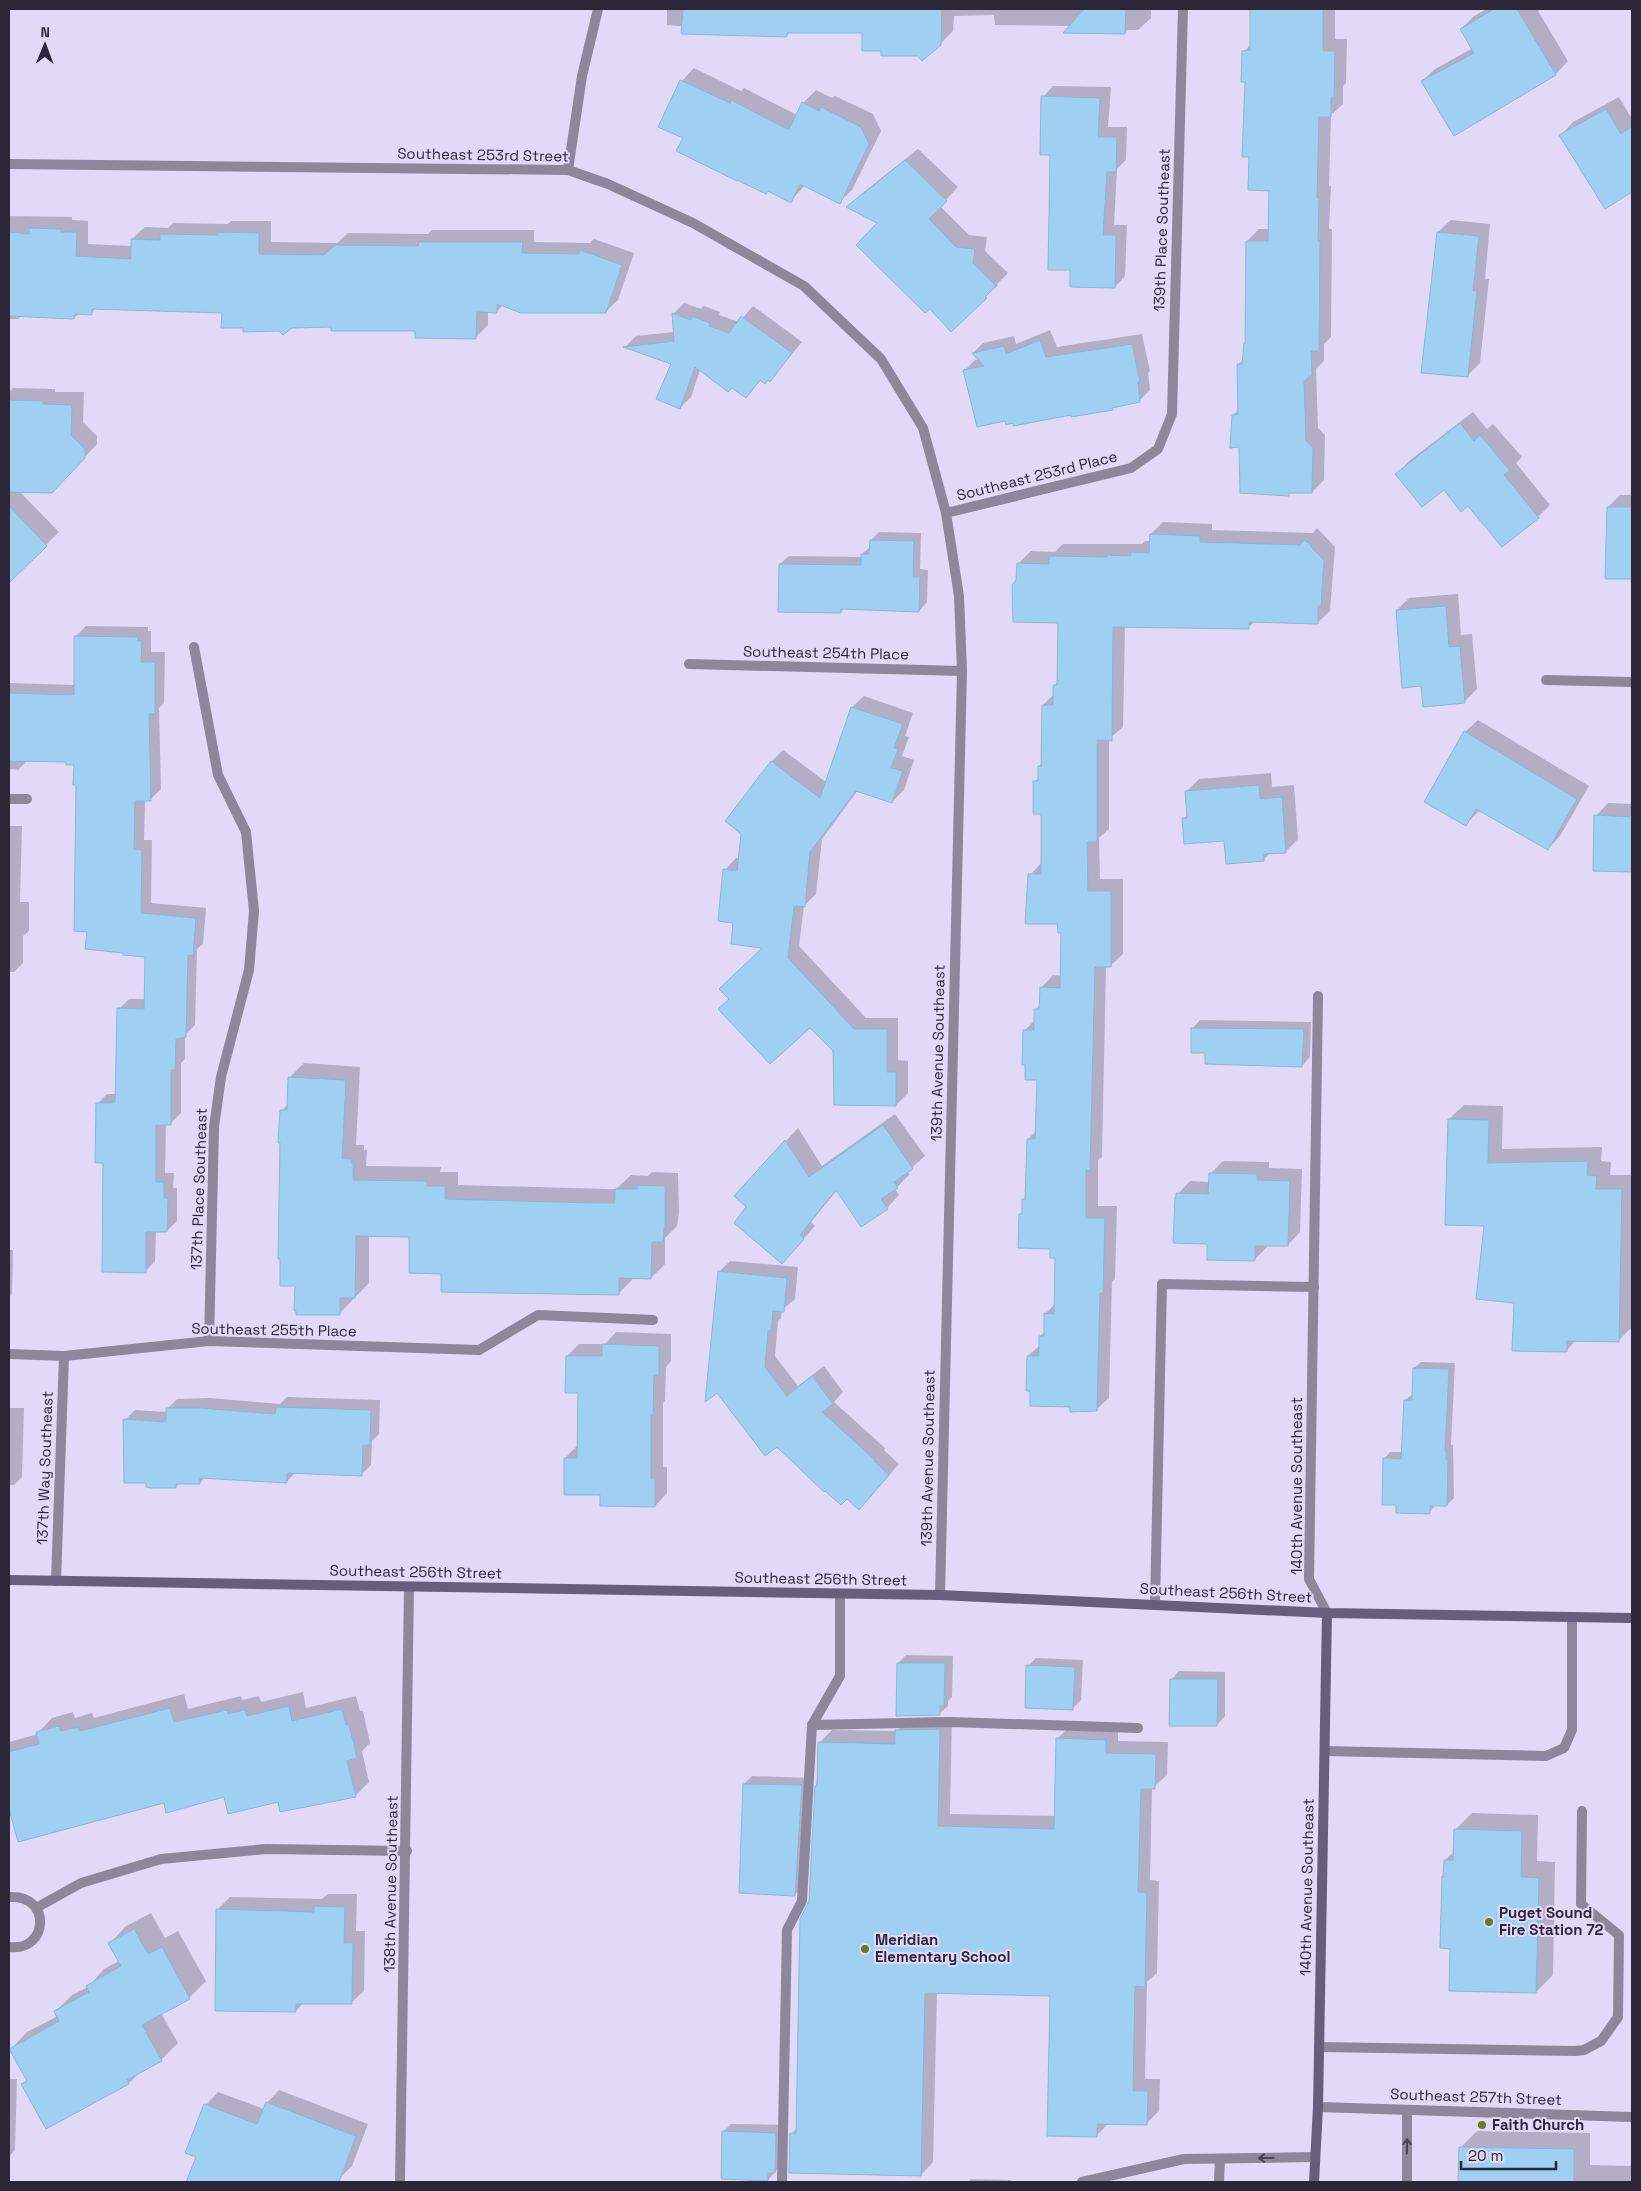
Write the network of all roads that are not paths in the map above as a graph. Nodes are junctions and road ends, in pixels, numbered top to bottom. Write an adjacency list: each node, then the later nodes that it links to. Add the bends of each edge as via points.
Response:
1 (598, 9): 4 (street, via 582,76)
2 (1183, 9): 5 (street, 139th Place Southeast, via 1172,414)
3 (9, 164): 4 (street, Southeast 253rd Street)
4 (568, 170): 6 (street, Southeast 253rd Street, via 694,222 804,286 881,360 923,428)
5 (1158, 449): 6 (street, Southeast 253rd Place, via 1131,468)
6 (946, 513): 9 (street, 139th Avenue Southeast, via 959,596)
7 (194, 647): 17 (street, 137th Place Southeast, via 218,775 246,832 254,911 249,970 221,1077 214,1127)
8 (689, 664): 9 (street, Southeast 254th Place)
9 (962, 671): 24 (street, 139th Avenue Southeast)
10 (1546, 680): 11 (street)
11 (1632, 682)
12 (9, 799): 13 (street)
13 (27, 800)
14 (1318, 996): 15 (street, 140th Avenue Southeast)
15 (1314, 1287): 25 (street, via 1162,1284); 26 (street, 140th Avenue Southeast, via 1309,1579)
16 (653, 1320): 17 (street, Southeast 255th Place, via 538,1314 479,1350)
17 (209, 1341): 19 (street, Southeast 255th Place)
18 (9, 1354): 19 (street, Southeast 255th Place)
19 (64, 1356): 21 (street, 137th Way Southeast)
20 (9, 1580): 21 (main road, Southeast 256th Street)
21 (56, 1581): 22 (main road, Southeast 256th Street)
22 (409, 1586): 23 (main road, Southeast 256th Street); 33 (street, 138th Avenue Southeast)
23 (840, 1594): 24 (main road, Southeast 256th Street); 29 (street, via 840,1676)
24 (940, 1595): 25 (main road, Southeast 256th Street)
25 (1155, 1605): 26 (main road, Southeast 256th Street)
26 (1327, 1613): 27 (main road, Southeast 256th Street); 31 (main road, 140th Avenue Southeast)
27 (1572, 1617): 28 (main road, Southeast 256th Street); 31 (street, via 1572,1730 1564,1748 1546,1756)
28 (1632, 1618)
29 (812, 1725): 30 (street, via 950,1722); 44 (street, via 802,1901 787,1930)
30 (1138, 1728)
31 (1325, 1752): 37 (main road, 140th Avenue Southeast)
32 (1582, 1812): 37 (street, via 1582,1904 1619,1935 1618,2017 1601,2041 1575,2051)
33 (407, 1851): 35 (street, via 266,1849 161,1858 81,1883); 43 (street, 138th Avenue Southeast)
34 (9, 1897): 35 (street, via 29,1901)
35 (36, 1908): 36 (street, via 40,1917 37,1936 20,1948)
36 (9, 1947)
37 (1320, 2047): 38 (main road, 140th Avenue Southeast)
38 (1318, 2107): 39 (street, Southeast 257th Street); 41 (main road, 140th Avenue Southeast)
39 (1407, 2110): 40 (street, Southeast 257th Street); 48 (street, one-way to 39)
40 (1632, 2117)
41 (1315, 2157): 42 (street, one-way to 42); 47 (main road, 140th Avenue Southeast)
42 (1220, 2159): 45 (street, via 1184,2159); 46 (street)
43 (400, 2182)
44 (782, 2182)
45 (1082, 2182)
46 (1219, 2182)
47 (1314, 2182)
48 (1407, 2182)

